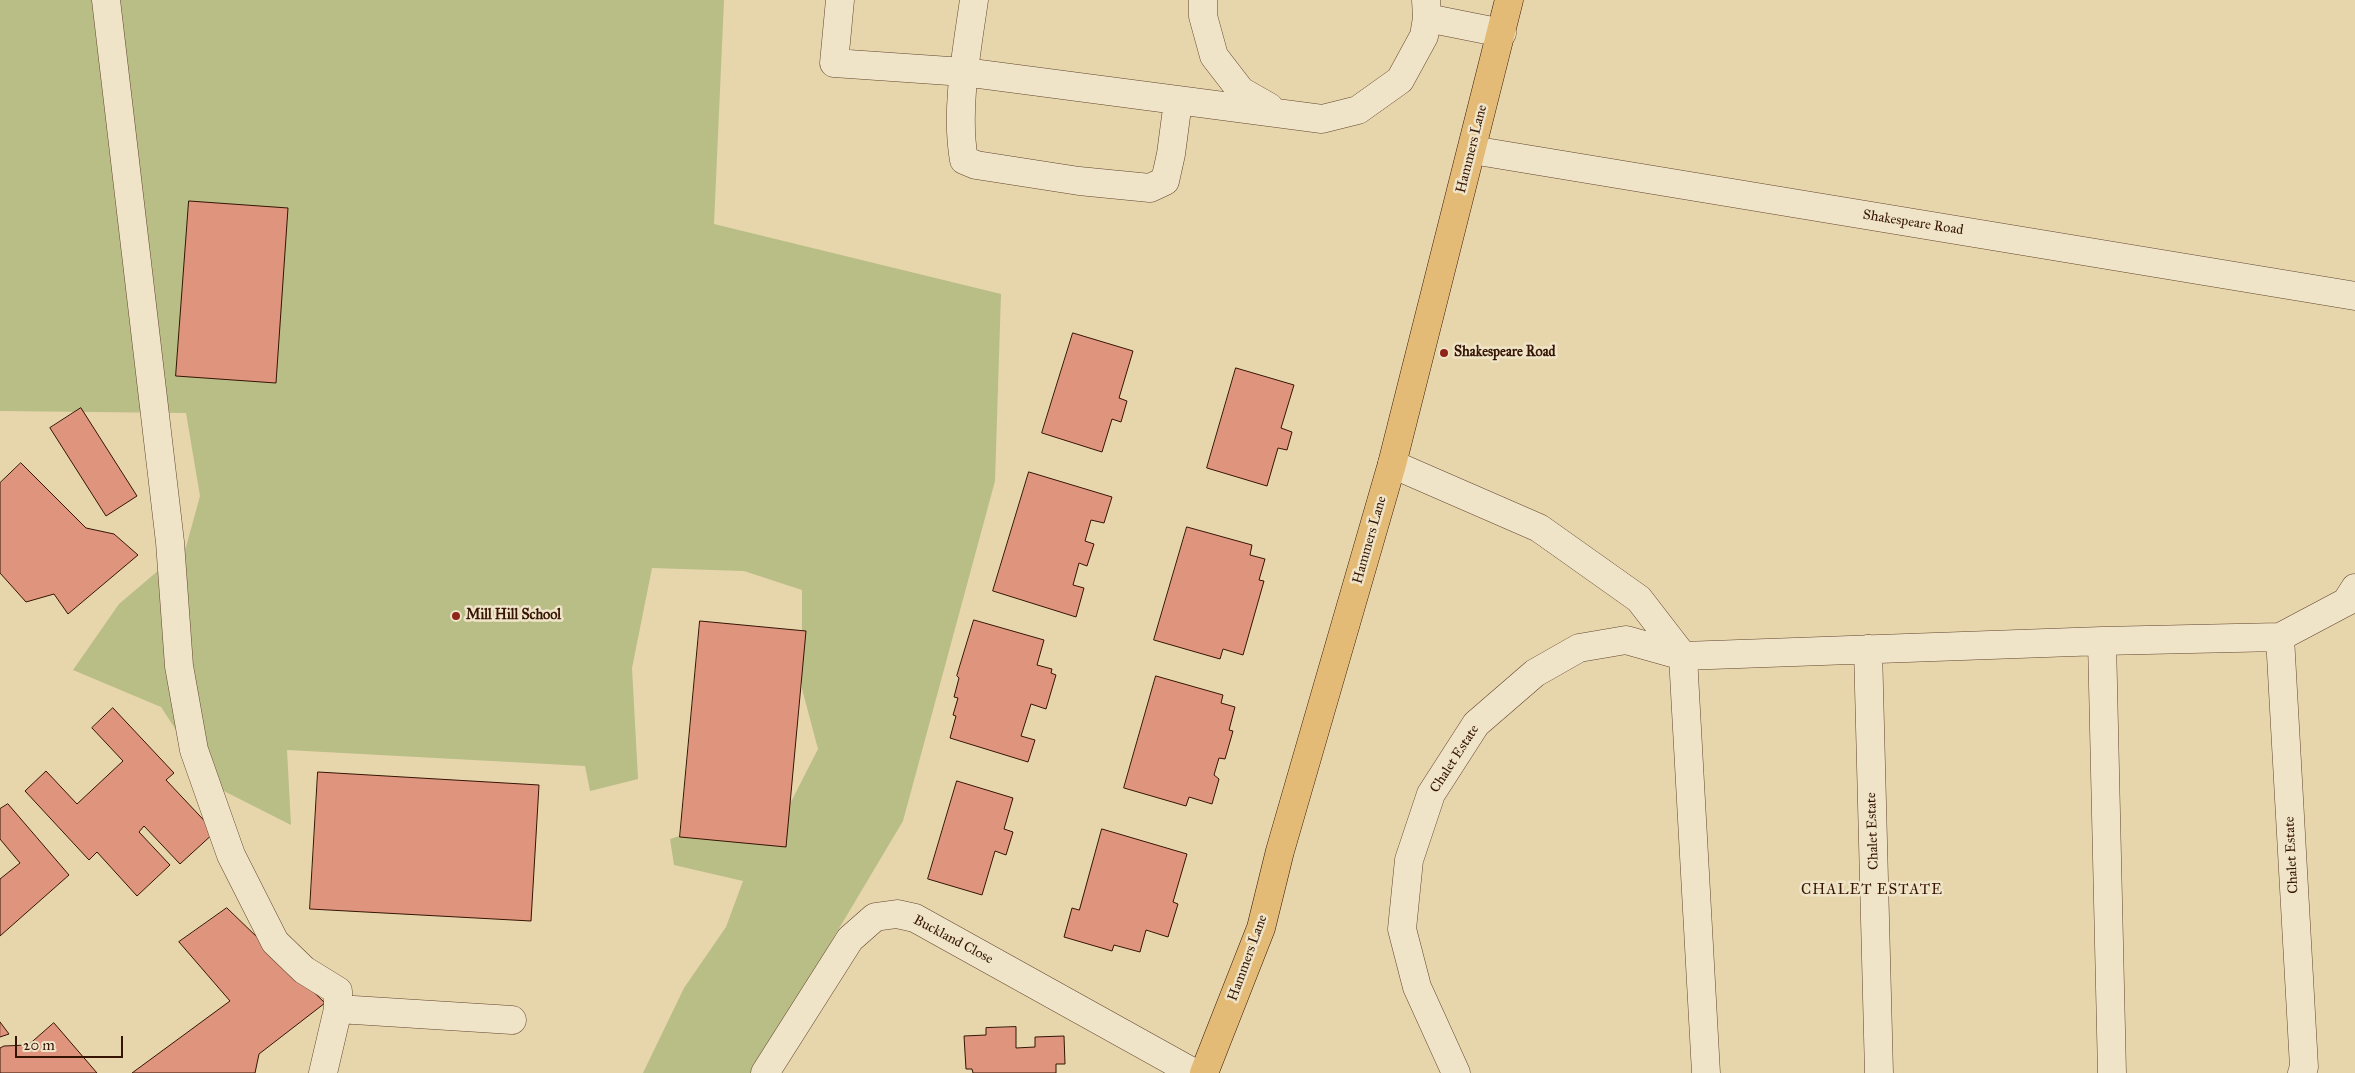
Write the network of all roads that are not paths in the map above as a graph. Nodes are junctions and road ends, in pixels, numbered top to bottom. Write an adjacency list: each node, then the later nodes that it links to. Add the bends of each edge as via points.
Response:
1 (106, 0): 19 (street, via 170,542 179,666 194,750 231,855 275,942 304,970 338,991)
2 (840, 0): 8 (street, via 834,63)
3 (974, 0): 8 (street)
4 (1204, 0): 10 (street, via 1203,16 1214,56 1241,91)
5 (1509, 0): 7 (main road, Hammers Lane)
6 (1427, 9): 7 (street); 10 (street, via 1424,36 1400,80 1358,110 1322,118)
7 (1502, 33): 11 (main road, Hammers Lane)
8 (964, 72): 9 (street); 9 (street, via 961,141 964,160 1079,181 1150,188 1164,181)
9 (1178, 101): 10 (street)
10 (1274, 111)
11 (1472, 150): 12 (street, Shakespeare Road); 13 (main road, Hammers Lane)
12 (2355, 296)
13 (1392, 464): 18 (street, via 1539,528 1639,599); 24 (main road, Hammers Lane, via 1280,851 1261,928)
14 (2355, 588): 15 (street, Chalet Estate, via 2346,602)
15 (2280, 638): 16 (street, Chalet Estate); 29 (street, Chalet Estate)
16 (2102, 641): 17 (street, Chalet Estate); 28 (street)
17 (1868, 649): 18 (street, Chalet Estate); 27 (street, Chalet Estate)
18 (1683, 656): 25 (street, Chalet Estate, via 1626,640 1579,648 1535,673 1476,724 1431,794 1409,860 1402,929 1417,987); 26 (street)
19 (338, 1009): 20 (street); 21 (street)
20 (512, 1020)
21 (328, 1072)
22 (765, 1073): 23 (street, Buckland Close, via 850,939 875,917 897,914 915,918)
23 (1194, 1073)
24 (1204, 1073)
25 (1456, 1073)
26 (1706, 1073)
27 (1879, 1073)
28 (2112, 1073)
29 (2302, 1073)

